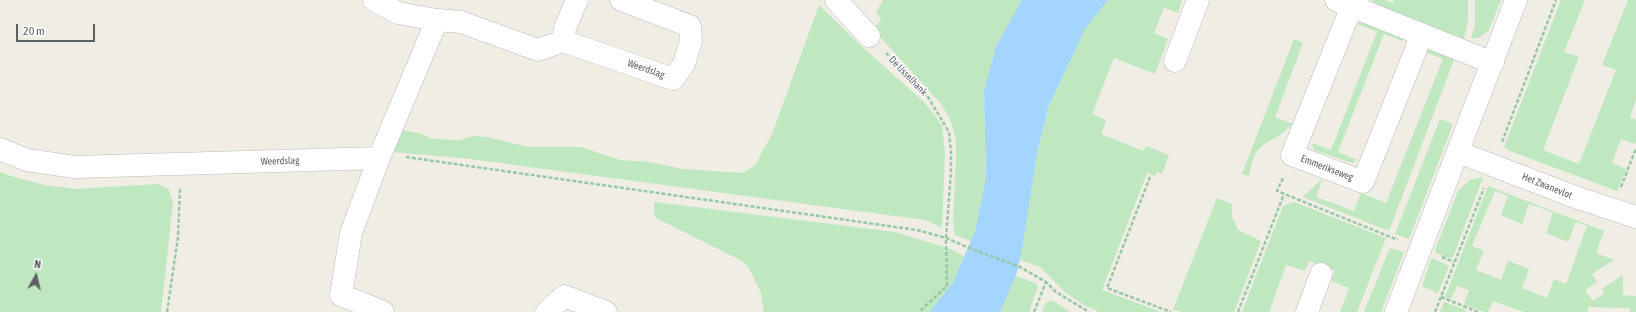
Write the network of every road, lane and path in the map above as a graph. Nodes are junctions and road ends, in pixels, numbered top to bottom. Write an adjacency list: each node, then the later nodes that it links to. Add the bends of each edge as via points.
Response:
1 (374, 0): 8 (street, via 398,13)
2 (577, 0): 11 (street, via 565,28)
3 (621, 0): 11 (street, Weerdslag, via 690,26 690,46 684,64 673,79)
4 (836, 0): 10 (street)
5 (1198, 0): 12 (street)
6 (1516, 0): 13 (street)
7 (1348, 2): 9 (street, Emmerikseweg); 17 (street, Emmerikseweg)
8 (437, 20): 11 (street, via 461,22 538,50); 18 (street)
9 (1422, 34): 13 (street, Emmerikseweg); 17 (street, Emmerikseweg, via 1363,182)
10 (869, 36): 24 (path, De IJsselhank, via 928,97 949,132 951,172)
11 (563, 41)
12 (1175, 61)
13 (1493, 63): 16 (street)
14 (1636, 148): 22 (path)
15 (0, 150): 19 (street, Weerdslag, via 27,160 75,167)
16 (1458, 152): 22 (street, Het Zwanevlot); 25 (street)
17 (1292, 155): 21 (path, via 1277,191)
18 (380, 158): 19 (street, Weerdslag); 24 (path, via 403,156 917,230); 31 (street, via 351,233 341,295)
19 (181, 164): 30 (path, via 178,237)
20 (1150, 177): 37 (path, via 1107,288)
21 (1284, 194): 25 (path); 38 (path)
22 (1612, 210): 23 (street, Het Zwanevlot)
23 (1636, 217)
24 (946, 238): 28 (path, via 1020,267); 34 (path, De IJsselhank, via 946,286)
25 (1421, 249): 26 (path); 40 (street)
26 (1454, 262)
27 (1321, 274): 39 (street)
28 (1046, 282): 35 (path); 36 (path, via 1056,292)
29 (1441, 298): 41 (path)
30 (166, 312)
31 (383, 312)
32 (547, 312): 33 (street, via 564,296)
33 (606, 312)
34 (919, 312)
35 (1034, 312)
36 (1089, 312)
37 (1171, 312)
38 (1238, 312)
39 (1307, 312)
40 (1396, 312)
41 (1478, 312)

